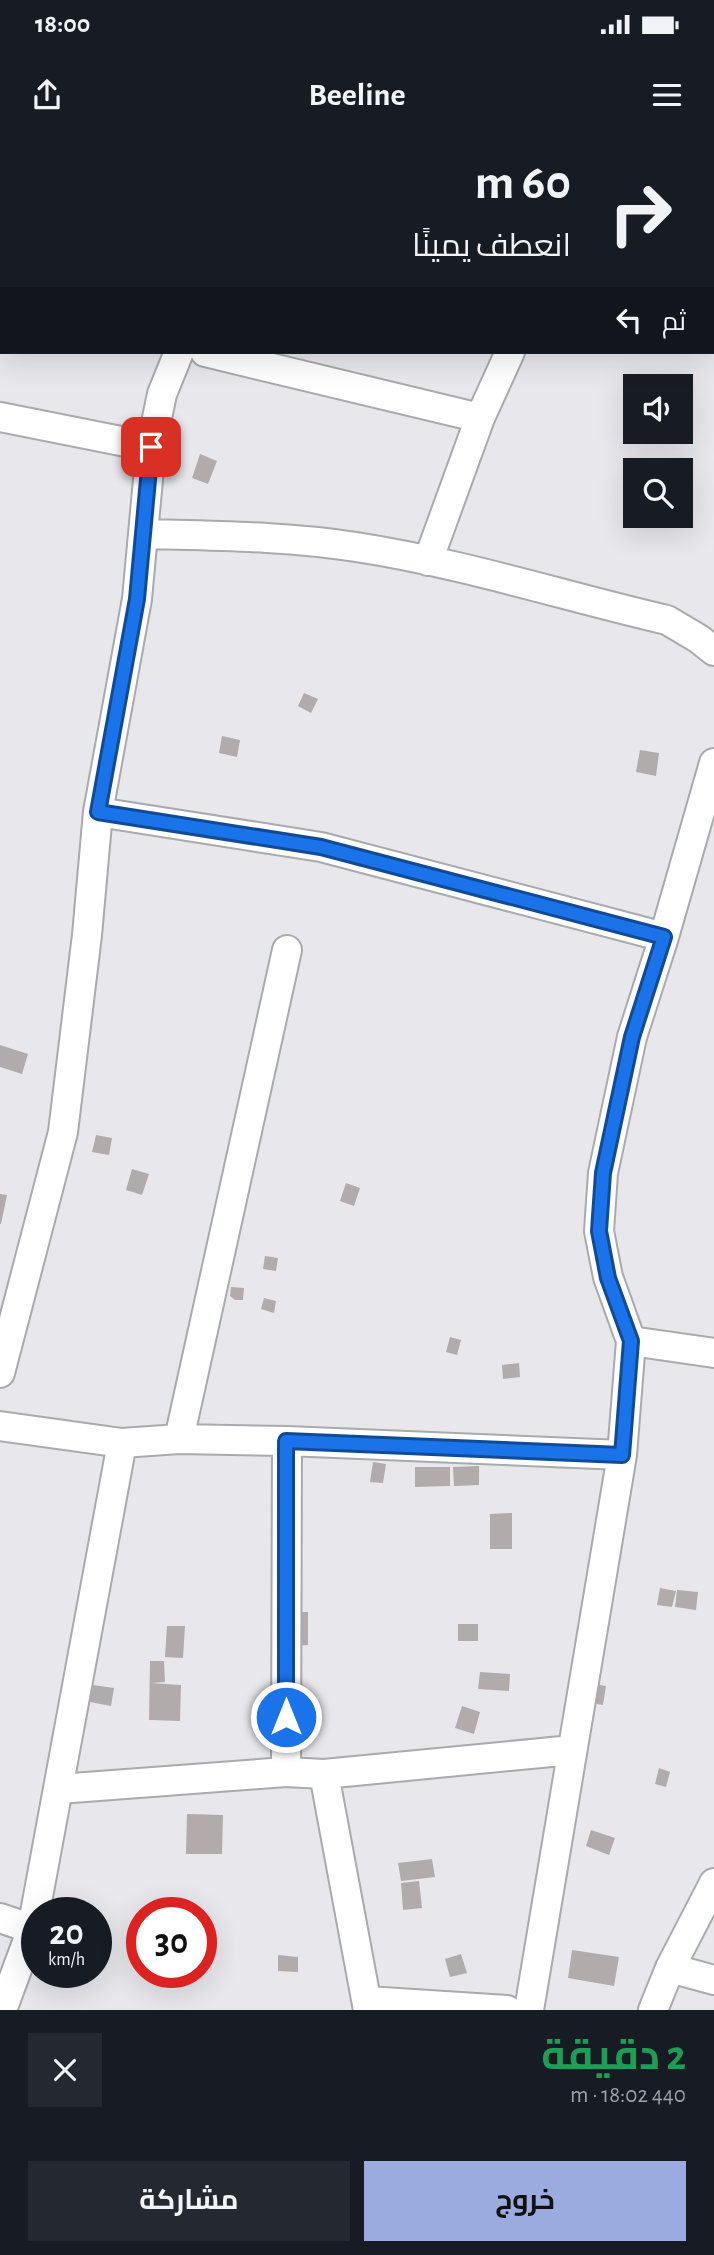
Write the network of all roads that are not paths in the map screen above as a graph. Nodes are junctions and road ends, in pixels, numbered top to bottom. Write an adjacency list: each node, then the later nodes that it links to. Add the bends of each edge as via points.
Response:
1 (178, 354): 6 (street, via 162,394)
2 (213, 354): 5 (street)
3 (509, 354): 5 (street)
4 (0, 417): 6 (street)
5 (480, 418): 8 (street)
6 (151, 447): 7 (street)
7 (144, 534): 8 (street, via 356,547); 11 (street, via 137,599)
8 (428, 561): 9 (street, via 667,620)
9 (714, 651)
10 (714, 763): 12 (street)
11 (98, 812): 12 (street, via 321,847); 16 (street, via 63,1132)
12 (664, 937): 14 (street, via 632,1037 603,1173 599,1231 608,1278)
13 (286, 950): 18 (street)
14 (631, 1341): 15 (street); 21 (street)
15 (714, 1353)
16 (0, 1373)
17 (0, 1426): 20 (street)
18 (179, 1439): 19 (street); 20 (street)
19 (286, 1441): 21 (street); 23 (street)
20 (122, 1443): 25 (street)
21 (622, 1455): 22 (street)
22 (572, 1750): 24 (street); 36 (street)
23 (286, 1772): 24 (street); 25 (street)
24 (324, 1774): 33 (street)
25 (59, 1790): 27 (street)
26 (714, 1883): 31 (street)
27 (38, 1897)
28 (0, 1918): 29 (street)
29 (21, 1925)
30 (21, 1958): 34 (street)
31 (670, 1968): 32 (street); 37 (street)
32 (714, 1980)
33 (368, 2006): 35 (street)
34 (2, 2010)
35 (507, 2010)
36 (528, 2010)
37 (653, 2010)

